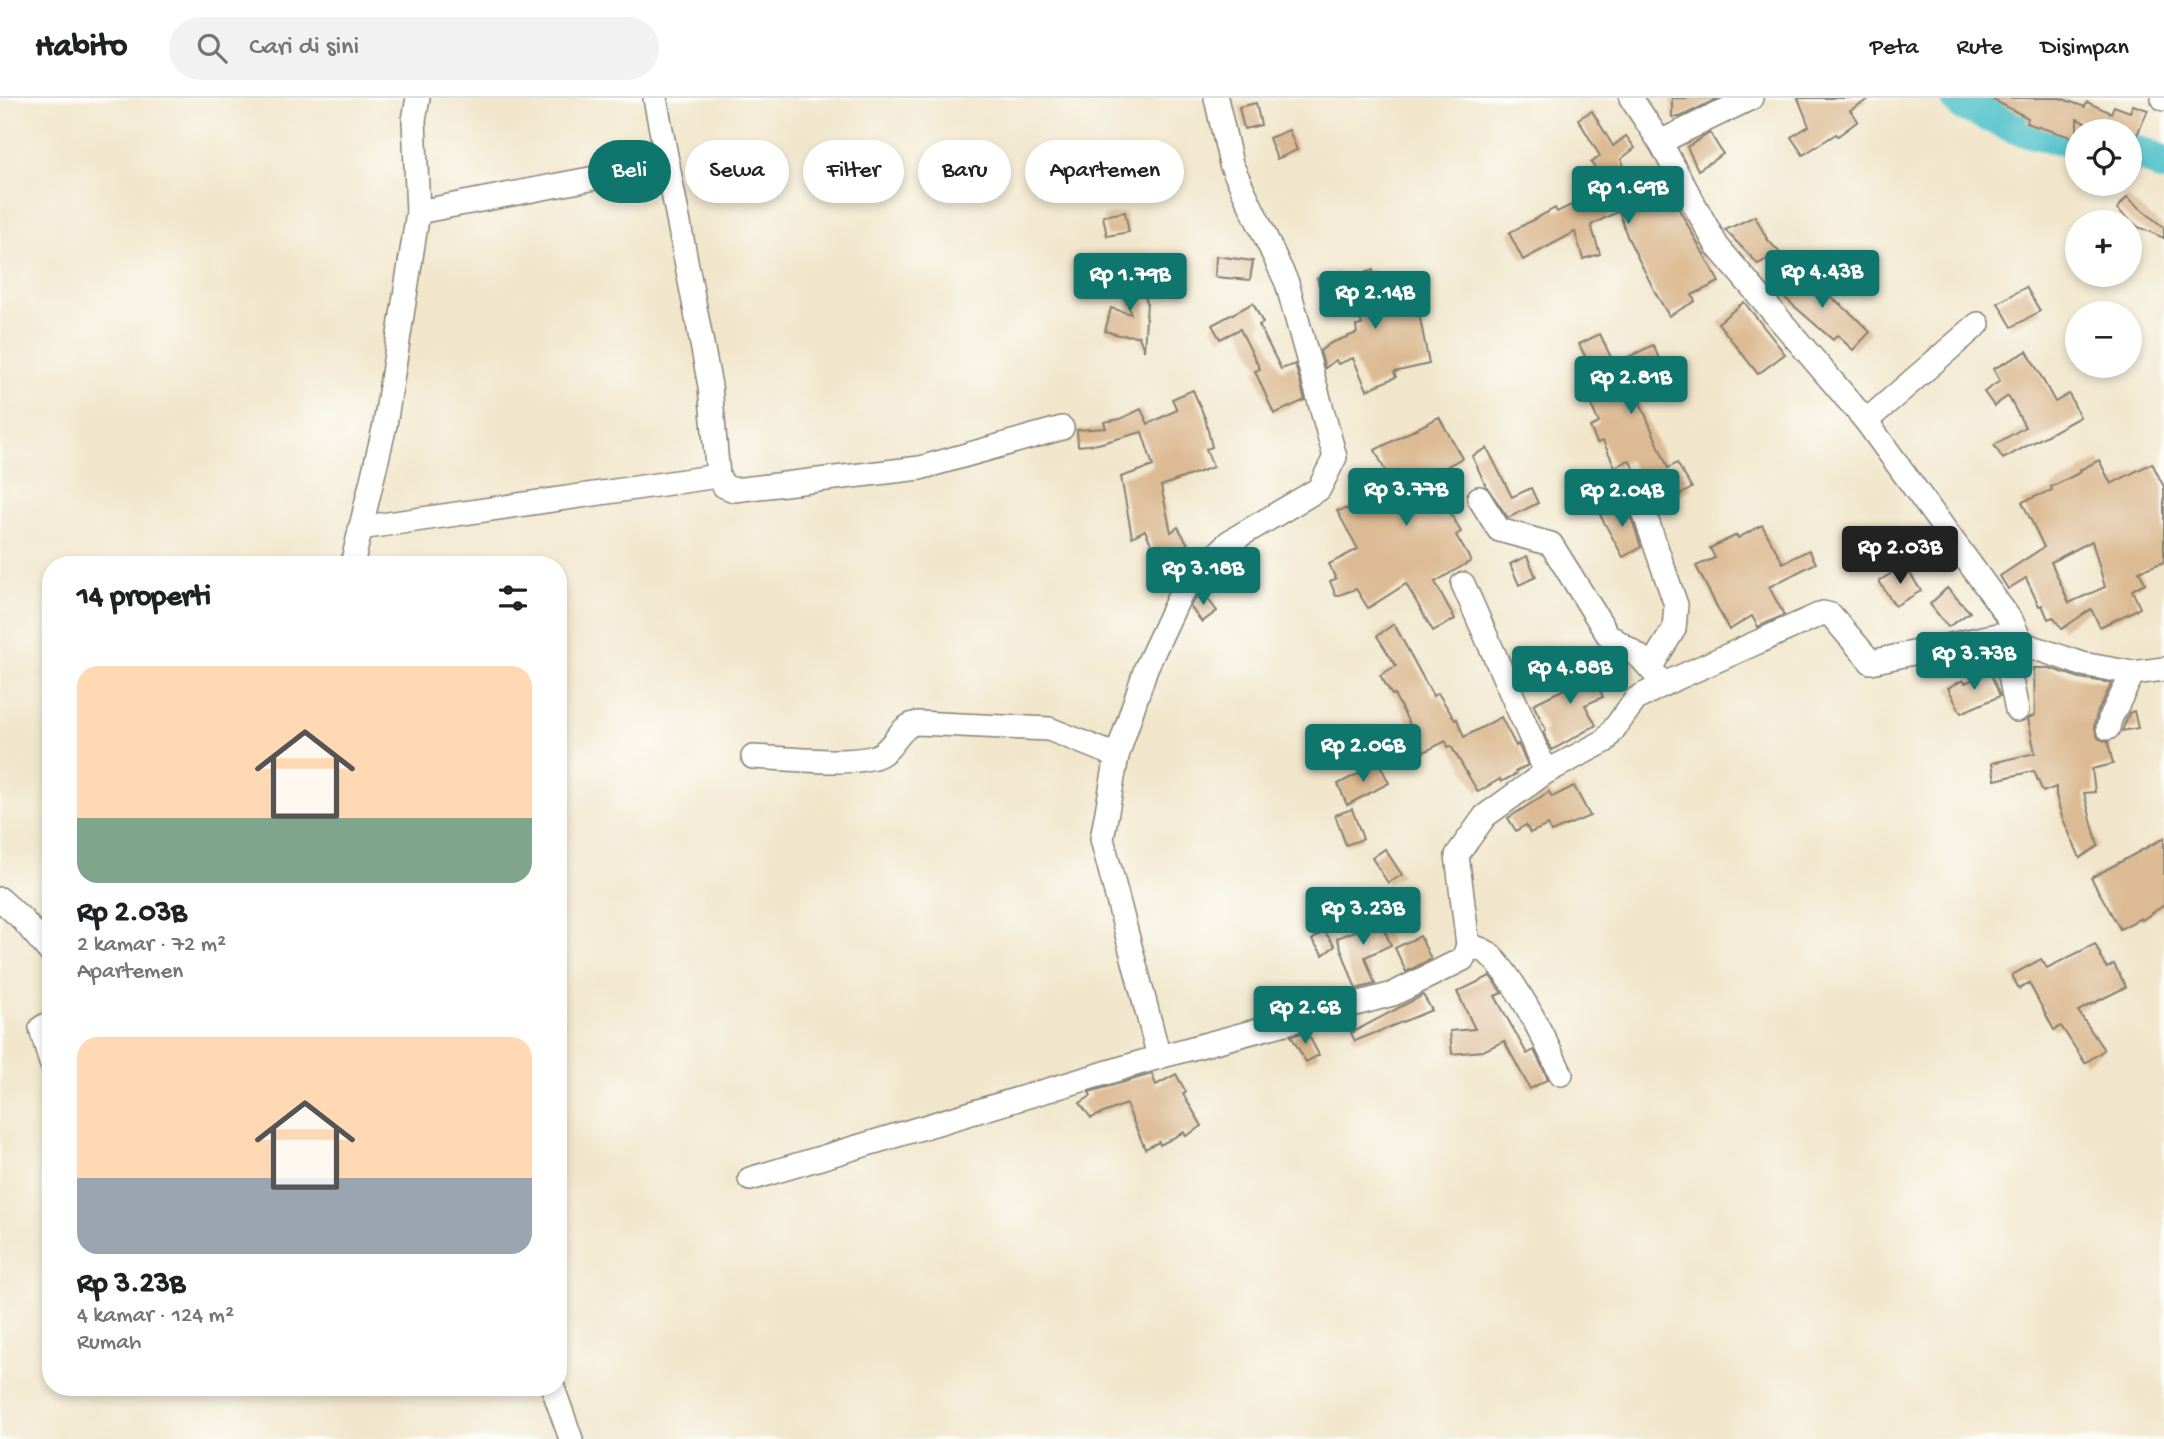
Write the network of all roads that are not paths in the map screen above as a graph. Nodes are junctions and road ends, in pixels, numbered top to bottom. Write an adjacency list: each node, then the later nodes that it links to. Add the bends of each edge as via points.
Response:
1 (418, 98): 10 (street, via 414,120)
2 (655, 98): 6 (street)
3 (1216, 98): 26 (street, via 1231,164 1287,283 1335,457 1319,489 1229,542 1181,593 1146,668)
4 (1631, 98): 7 (street)
5 (1751, 98): 7 (street)
6 (663, 140)
7 (1660, 142): 12 (street, via 1717,246)
8 (588, 179): 10 (street)
9 (671, 180): 14 (street, via 710,386)
10 (418, 212): 17 (street, via 385,425)
11 (1978, 324): 12 (street)
12 (1866, 421): 20 (street, via 2012,622)
13 (1062, 428): 14 (street, via 920,468 734,489 724,486)
14 (719, 476): 17 (street)
15 (1635, 486): 23 (street, via 1676,605 1674,629)
16 (1479, 498): 23 (street, via 1499,530 1551,544 1608,635 1641,658)
17 (360, 528): 18 (street)
18 (354, 556)
19 (1463, 584): 28 (street)
20 (2021, 642): 22 (street, via 2082,664); 23 (street, via 1997,635 1871,662 1831,615 1823,613); 24 (street, via 2010,676)
21 (2164, 669): 22 (street)
22 (2133, 673): 25 (street)
23 (1657, 676): 28 (street, via 1605,741)
24 (2017, 710)
25 (2108, 728)
26 (1117, 756): 27 (street, via 1049,729 918,723 904,729 878,756 858,760); 32 (street, via 1102,839)
27 (753, 757)
28 (1546, 772): 31 (street, via 1485,816 1457,855)
29 (0, 899): 30 (street)
30 (42, 942)
31 (1468, 945): 32 (street, via 1463,959 1393,994); 33 (street, via 1486,951 1506,975)
32 (1159, 1057): 34 (street)
33 (1561, 1074)
34 (750, 1179)
35 (556, 1396): 36 (street)
36 (571, 1439)

